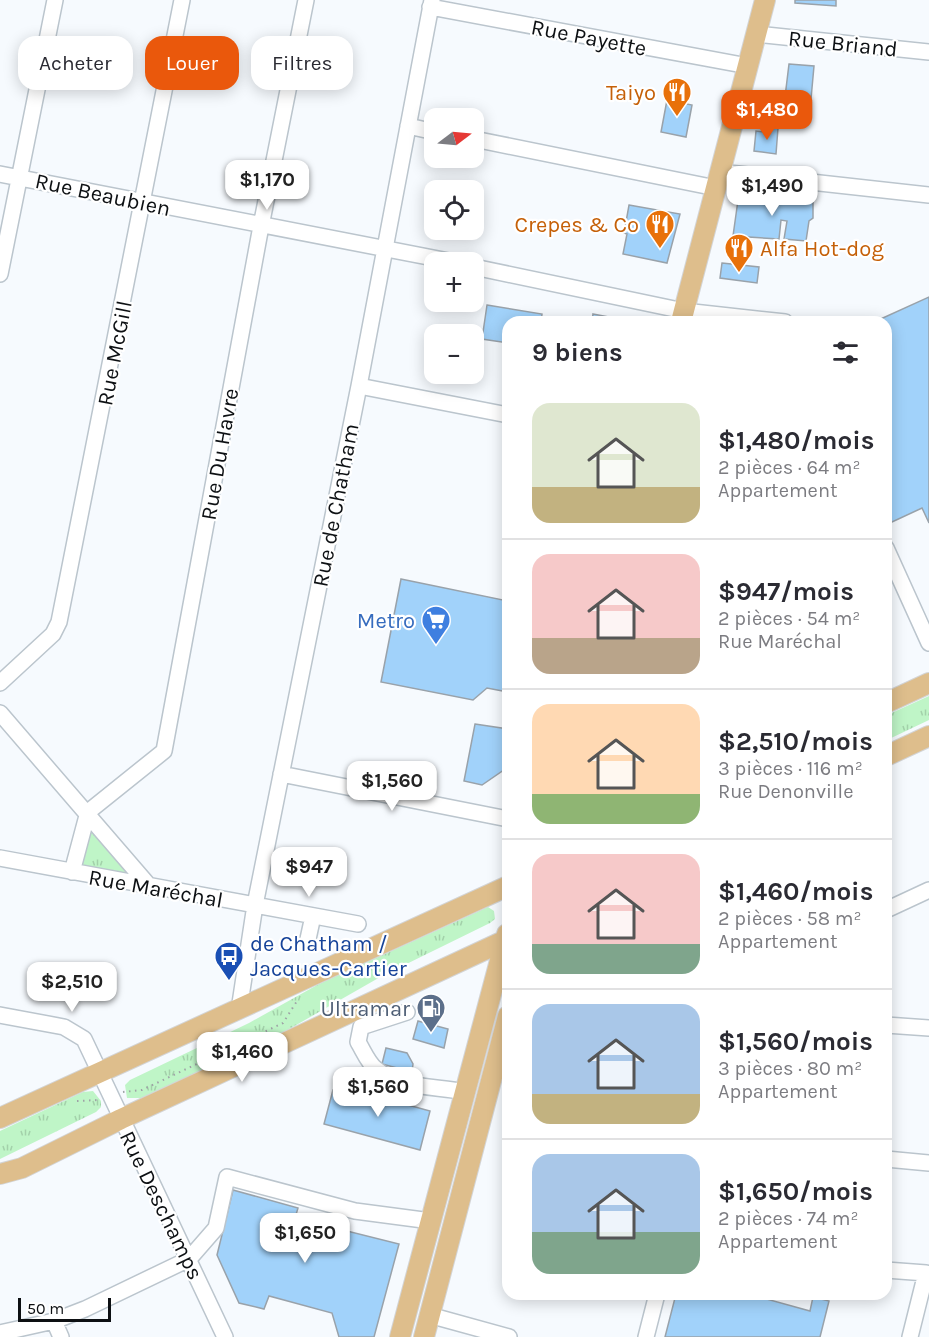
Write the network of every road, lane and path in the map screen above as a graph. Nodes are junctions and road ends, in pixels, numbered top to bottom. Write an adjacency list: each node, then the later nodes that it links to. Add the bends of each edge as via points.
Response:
1 (55, 0): 13 (street)
2 (182, 0): 16 (street, Rue McGill)
3 (306, 0): 17 (street, Rue Du Havre)
4 (765, 0): 6 (main road)
5 (431, 4): 8 (street, Rue Payette); 9 (street, Rue de Chatham)
6 (756, 34): 7 (street, Rue Briand); 8 (main road)
7 (929, 52)
8 (748, 66): 14 (main road)
9 (408, 126): 10 (street); 18 (street, Rue de Chatham)
10 (424, 130)
11 (484, 141): 14 (street)
12 (0, 174): 13 (street, Rue Beaubien)
13 (20, 177): 16 (street, Rue Beaubien); 21 (street)
14 (718, 180): 15 (street); 23 (main road)
15 (929, 195)
16 (144, 203): 17 (street, Rue Beaubien); 28 (street, Rue McGill, via 59,622 53,634)
17 (261, 226): 18 (street, Rue Beaubien); 35 (street, Rue Du Havre, via 164,751)
18 (385, 248): 19 (street, Rue Beaubien); 24 (street, Rue de Chatham)
19 (424, 256)
20 (484, 269): 22 (street)
21 (0, 274)
22 (678, 316)
23 (682, 316)
24 (359, 386): 25 (street); 34 (street, Rue de Chatham)
25 (502, 414)
26 (892, 561): 27 (street)
27 (929, 643)
28 (0, 683)
29 (929, 683): 30 (main road)
30 (892, 700)
31 (0, 713): 35 (street)
32 (929, 736): 33 (main road)
33 (892, 753)
34 (282, 774): 36 (street); 42 (street, Rue de Chatham)
35 (88, 812): 38 (street); 39 (street)
36 (502, 818)
37 (0, 858): 38 (street, Rue Maréchal)
38 (72, 872): 39 (street, Rue Maréchal)
39 (150, 887): 42 (street, Rue Maréchal)
40 (502, 889): 52 (main road)
41 (929, 890): 43 (street)
42 (255, 905): 44 (street, Rue Maréchal); 52 (street, Rue de Chatham)
43 (892, 907)
44 (313, 916): 45 (street, Rue Maréchal); 46 (street)
45 (358, 924)
46 (308, 939)
47 (502, 939): 49 (main road)
48 (502, 954): 50 (main road)
49 (471, 957): 50 (main road, via 489,962); 63 (main road)
50 (497, 972): 59 (main road)
51 (306, 996): 60 (path, via 296,1002 283,1023 142,1090)
52 (239, 1010): 58 (main road)
53 (407, 1012): 59 (street, via 361,1028 358,1042 374,1068 396,1080)
54 (0, 1015): 58 (street, Rue Deschamps, via 64,1027 84,1039)
55 (892, 1025): 56 (street)
56 (929, 1028)
57 (502, 1039): 71 (main road)
58 (99, 1072): 60 (street, Rue Deschamps); 62 (main road)
59 (465, 1092): 67 (main road)
60 (110, 1096): 61 (path); 63 (street, Rue Deschamps)
61 (73, 1103)
62 (0, 1118)
63 (121, 1119): 66 (main road, via 22,1168); 68 (street, Rue Deschamps)
64 (892, 1160): 65 (street)
65 (929, 1163)
66 (0, 1174)
67 (431, 1221): 68 (street, via 355,1211 226,1177 216,1228); 76 (main road)
68 (189, 1258): 72 (street); 75 (street, Rue Deschamps)
69 (892, 1270): 80 (street, via 926,1273)
70 (655, 1300): 79 (street)
71 (429, 1315): 77 (main road); 78 (street)
72 (54, 1321): 73 (street); 74 (street)
73 (0, 1333)
74 (61, 1337)
75 (225, 1337)
76 (400, 1337)
77 (424, 1337)
78 (509, 1337)
79 (646, 1337)
80 (910, 1337)

